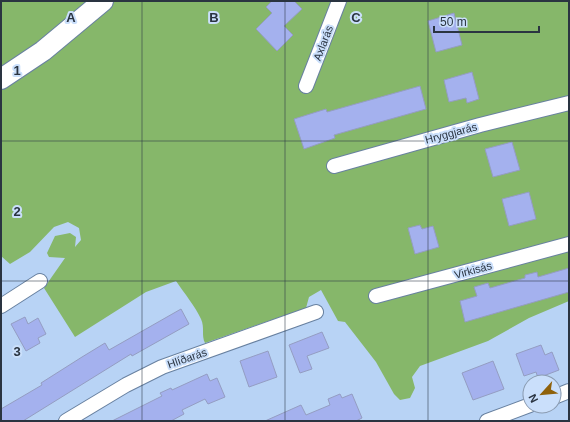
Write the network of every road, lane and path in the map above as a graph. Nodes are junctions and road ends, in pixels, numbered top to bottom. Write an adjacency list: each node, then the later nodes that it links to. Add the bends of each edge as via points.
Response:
1 (103, 1): 3 (main road, via 43,51)
2 (339, 1): 4 (street, Axlarás)
3 (1, 79)
4 (306, 86)
5 (569, 103): 6 (street, Hryggjarás)
6 (334, 166)
7 (569, 244): 9 (street, Virkisás)
8 (40, 281): 10 (street)
9 (376, 296)
10 (1, 306)
11 (316, 312): 13 (street, Hlíðarás, via 162,367)
12 (522, 409): 14 (street)
13 (66, 421)
14 (487, 421)

